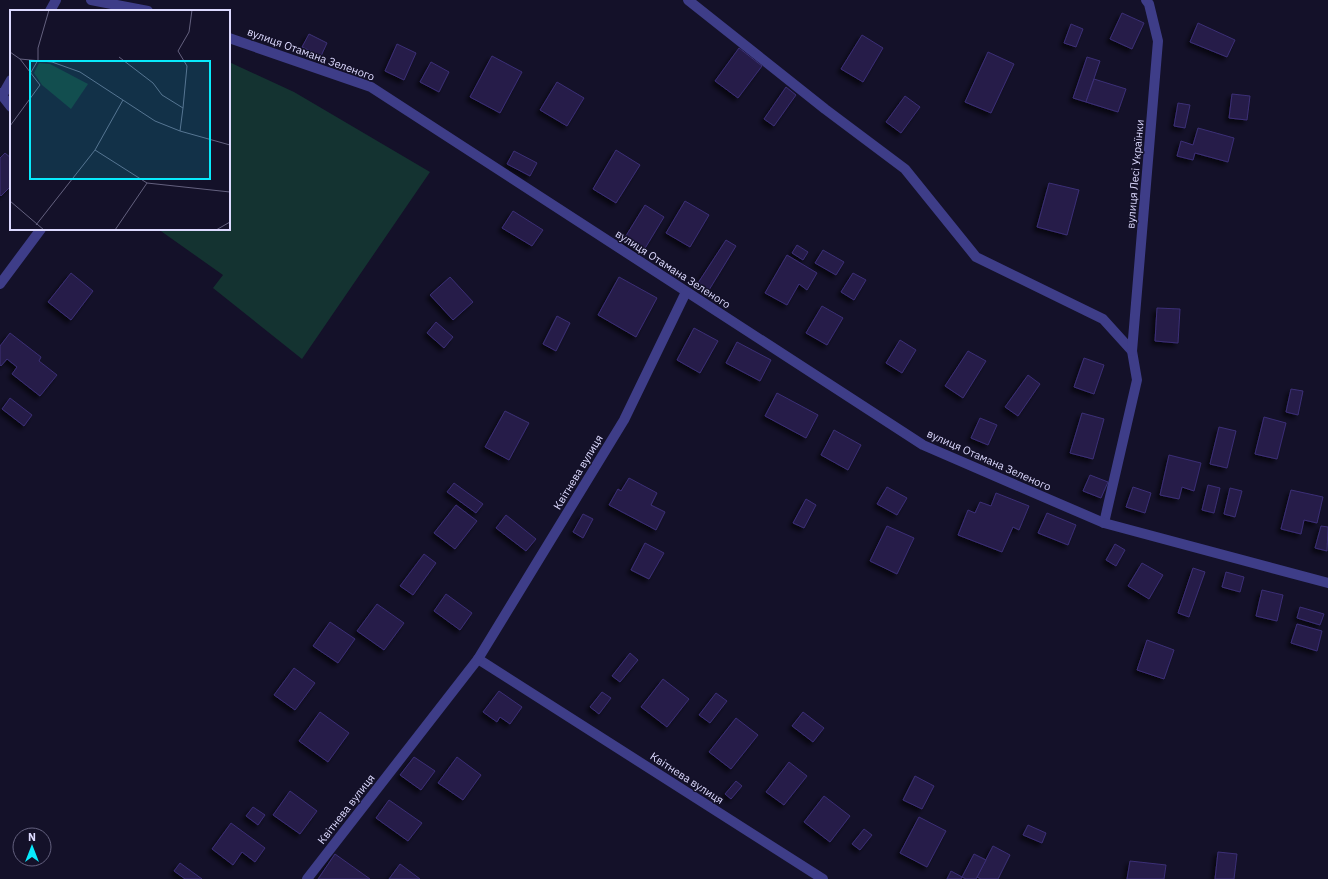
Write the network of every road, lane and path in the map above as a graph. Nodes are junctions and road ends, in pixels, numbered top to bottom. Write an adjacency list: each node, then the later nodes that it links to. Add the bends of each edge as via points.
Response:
1 (56, 0): 5 (street)
2 (91, 0): 6 (street)
3 (688, 0): 14 (street, via 905,169 976,257 1103,319)
4 (1146, 0): 14 (street, вулиця Лесі Українки, via 1158,41)
5 (51, 10)
6 (143, 10)
7 (230, 38): 13 (street, вулиця Отамана Зеленого, via 371,87)
8 (10, 82): 9 (street)
9 (1, 95): 10 (street)
10 (10, 106)
11 (40, 230): 12 (street)
12 (0, 284)
13 (686, 292): 15 (street, вулиця Отамана Зеленого, via 923,445); 17 (street, Квітнева вулиця, via 624,420)
14 (1132, 351): 15 (street, via 1137,380)
15 (1104, 523): 16 (street, вулиця Отамана Зеленого)
16 (1328, 583)
17 (478, 659): 18 (street, Квітнева вулиця); 19 (street, Квітнева вулиця)
18 (307, 879)
19 (823, 879)

